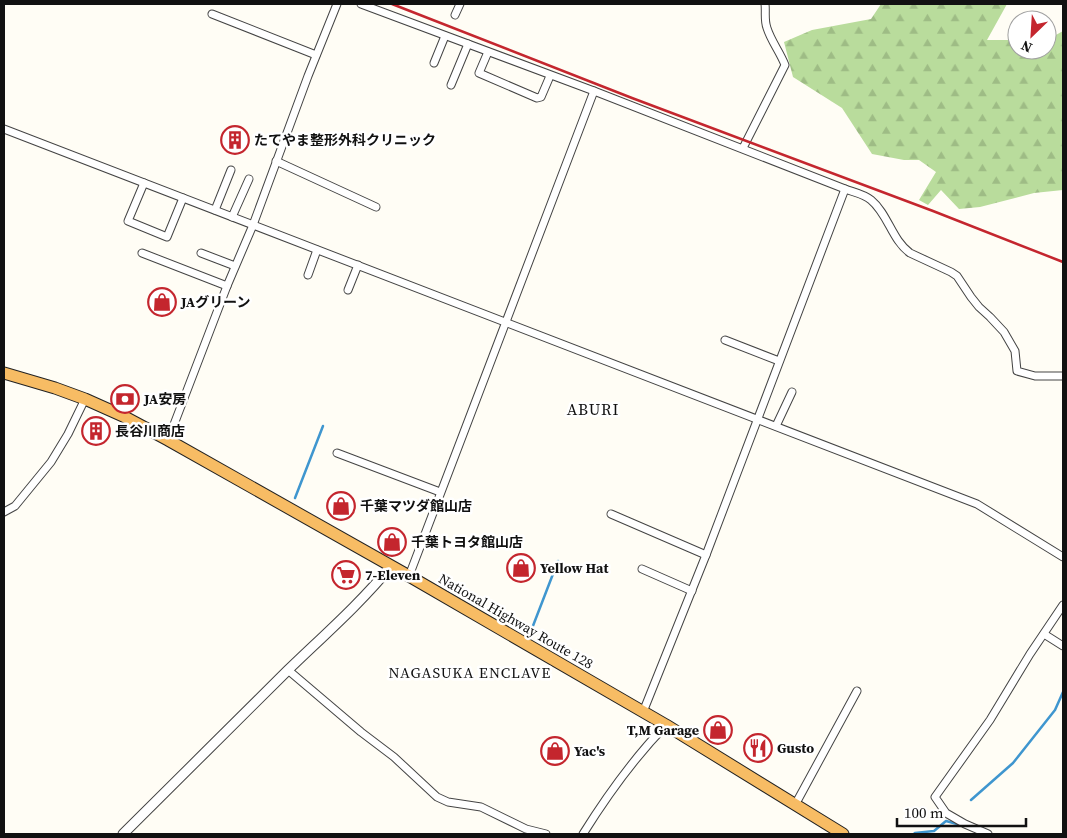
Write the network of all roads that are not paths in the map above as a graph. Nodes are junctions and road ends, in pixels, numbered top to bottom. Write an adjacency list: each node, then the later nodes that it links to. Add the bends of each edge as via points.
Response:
1 (337, 4): 10 (street)
2 (361, 4): 7 (street)
3 (460, 4): 6 (street)
4 (765, 4): 16 (street, via 766,27 785,65)
5 (212, 14): 10 (street)
6 (455, 15)
7 (445, 36): 8 (street); 11 (street)
8 (468, 44): 9 (street); 13 (street)
9 (488, 52): 12 (street); 12 (street, via 479,73 538,98)
10 (316, 54): 17 (street)
11 (434, 63)
12 (550, 76): 14 (street)
13 (451, 85)
14 (594, 91): 16 (street); 35 (street)
15 (4, 129): 20 (street)
16 (743, 148): 21 (street)
17 (276, 161): 23 (street); 26 (street)
18 (231, 170): 24 (street)
19 (249, 179): 25 (street)
20 (144, 183): 22 (street); 22 (street, via 128,221 167,237)
21 (845, 189): 37 (street); 39 (street, via 870,199 905,250 957,276 971,297 1004,332 1015,351 1017,371 1035,376)
22 (183, 198): 24 (street)
23 (376, 207)
24 (215, 210): 25 (street)
25 (232, 217): 26 (street)
26 (252, 225): 27 (street); 31 (street)
27 (317, 250): 30 (street); 32 (street)
28 (142, 253): 33 (street)
29 (201, 253): 31 (street)
30 (358, 265): 34 (street); 35 (street)
31 (235, 266): 33 (street)
32 (308, 275)
33 (227, 286): 44 (street)
34 (348, 290)
35 (505, 322): 42 (street); 46 (street)
36 (725, 340): 37 (street)
37 (779, 361): 42 (street)
38 (4, 373): 41 (highway, National Highway Route 128)
39 (1063, 376)
40 (792, 392): 43 (street)
41 (85, 399): 44 (highway, National Highway Route 128); 47 (street, via 51,462 15,506)
42 (757, 419): 43 (street); 49 (street)
43 (776, 426): 50 (street, via 976,504)
44 (168, 440): 51 (highway, National Highway Route 128)
45 (337, 453): 46 (street)
46 (440, 492): 53 (street)
47 (4, 512)
48 (610, 514): 49 (street)
49 (706, 555): 54 (street)
50 (1063, 557)
51 (391, 566): 53 (highway, National Highway Route 128); 58 (street, via 376,585)
52 (642, 569): 54 (street)
53 (408, 576): 60 (highway, National Highway Route 128)
54 (692, 591): 60 (street)
55 (1063, 606): 56 (street)
56 (1044, 634): 57 (street); 67 (street, via 990,720 935,797 946,813)
57 (1063, 646)
58 (288, 670): 63 (street); 64 (street, via 394,757 437,797 481,807 526,829)
59 (857, 691): 62 (street)
60 (643, 712): 61 (highway, National Highway Route 128)
61 (666, 725): 62 (highway, National Highway Route 128); 65 (street, via 633,761)
62 (795, 805): 66 (highway, National Highway Route 128)
63 (123, 834)
64 (546, 834)
65 (583, 834)
66 (843, 834)
67 (988, 834)

